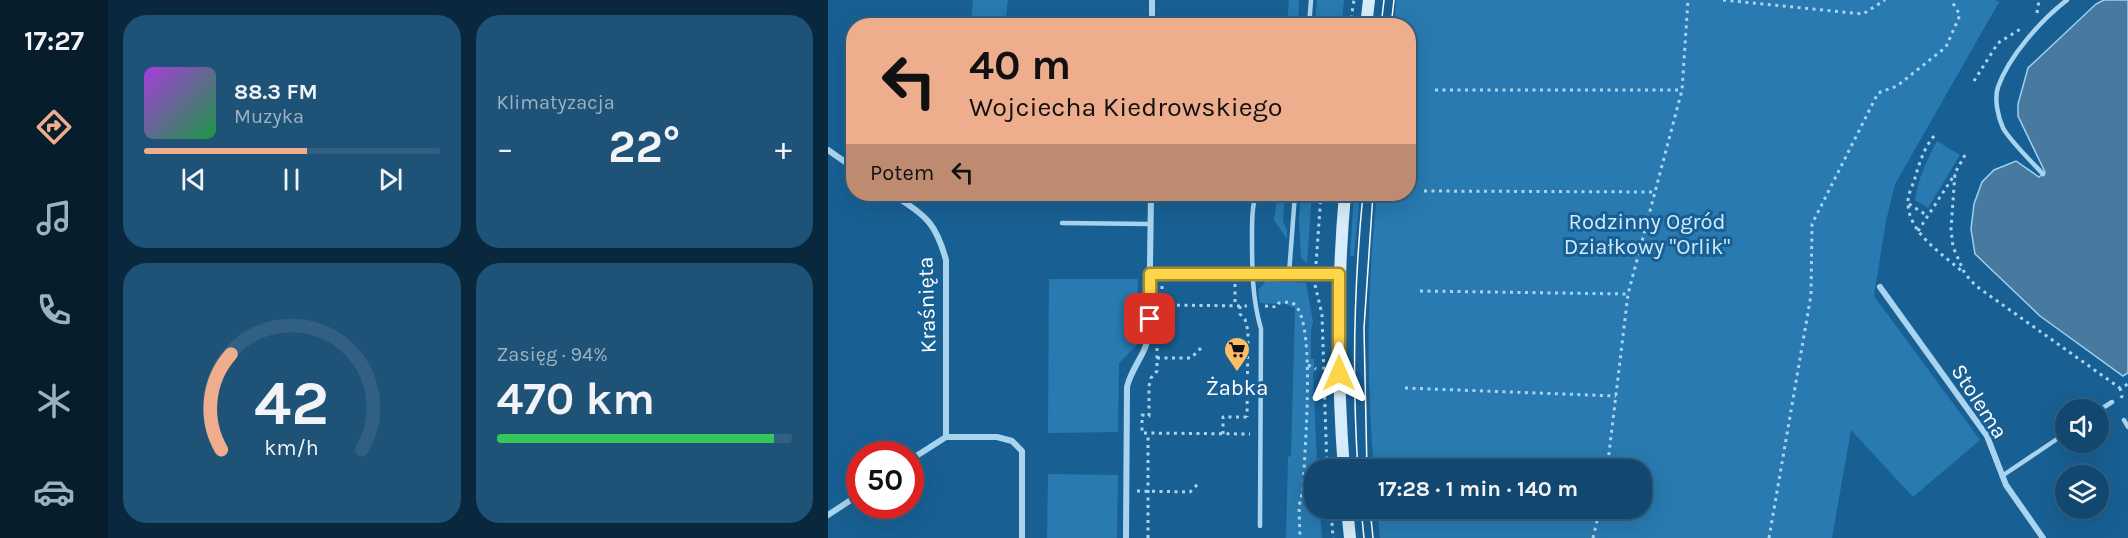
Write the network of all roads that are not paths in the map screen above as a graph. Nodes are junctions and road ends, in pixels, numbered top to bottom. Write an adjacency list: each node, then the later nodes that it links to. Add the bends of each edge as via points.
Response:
1 (1152, 0): 5 (street)
2 (1311, 0): 6 (lane)
3 (1369, 0): 7 (main road)
4 (2067, 0): 10 (lane, via 2031,34 1997,89 1997,109 2004,129)
5 (1152, 18)
6 (1310, 18)
7 (1367, 18)
8 (828, 150): 9 (street)
9 (846, 162)
10 (2043, 174)
11 (902, 201): 27 (street, Kraśnięta, via 925,216 941,241 946,260)
12 (1150, 201): 17 (street)
13 (1254, 201): 19 (lane)
14 (1294, 201): 20 (lane)
15 (1344, 201): 21 (main road)
16 (1062, 222): 17 (lane)
17 (1150, 224): 18 (street)
18 (1150, 274): 19 (street); 37 (street, via 1149,340 1127,387)
19 (1251, 274): 20 (street); 35 (lane, via 1261,329)
20 (1289, 274): 21 (street)
21 (1339, 274): 30 (main road)
22 (1880, 287): 31 (street, Stolema, via 1987,436)
23 (2112, 402): 24 (lane)
24 (2109, 404)
25 (2124, 420): 26 (lane)
26 (2128, 427)
27 (946, 437): 29 (street); 36 (street, via 998,437 1012,441 1022,451)
28 (2055, 440): 31 (lane)
29 (924, 451)
30 (1343, 459)
31 (2002, 476): 39 (street, Stolema)
32 (846, 503): 33 (street)
33 (828, 514)
34 (1348, 519): 38 (main road)
35 (1260, 526)
36 (1022, 538)
37 (1126, 538)
38 (1350, 538)
39 (2043, 538)

